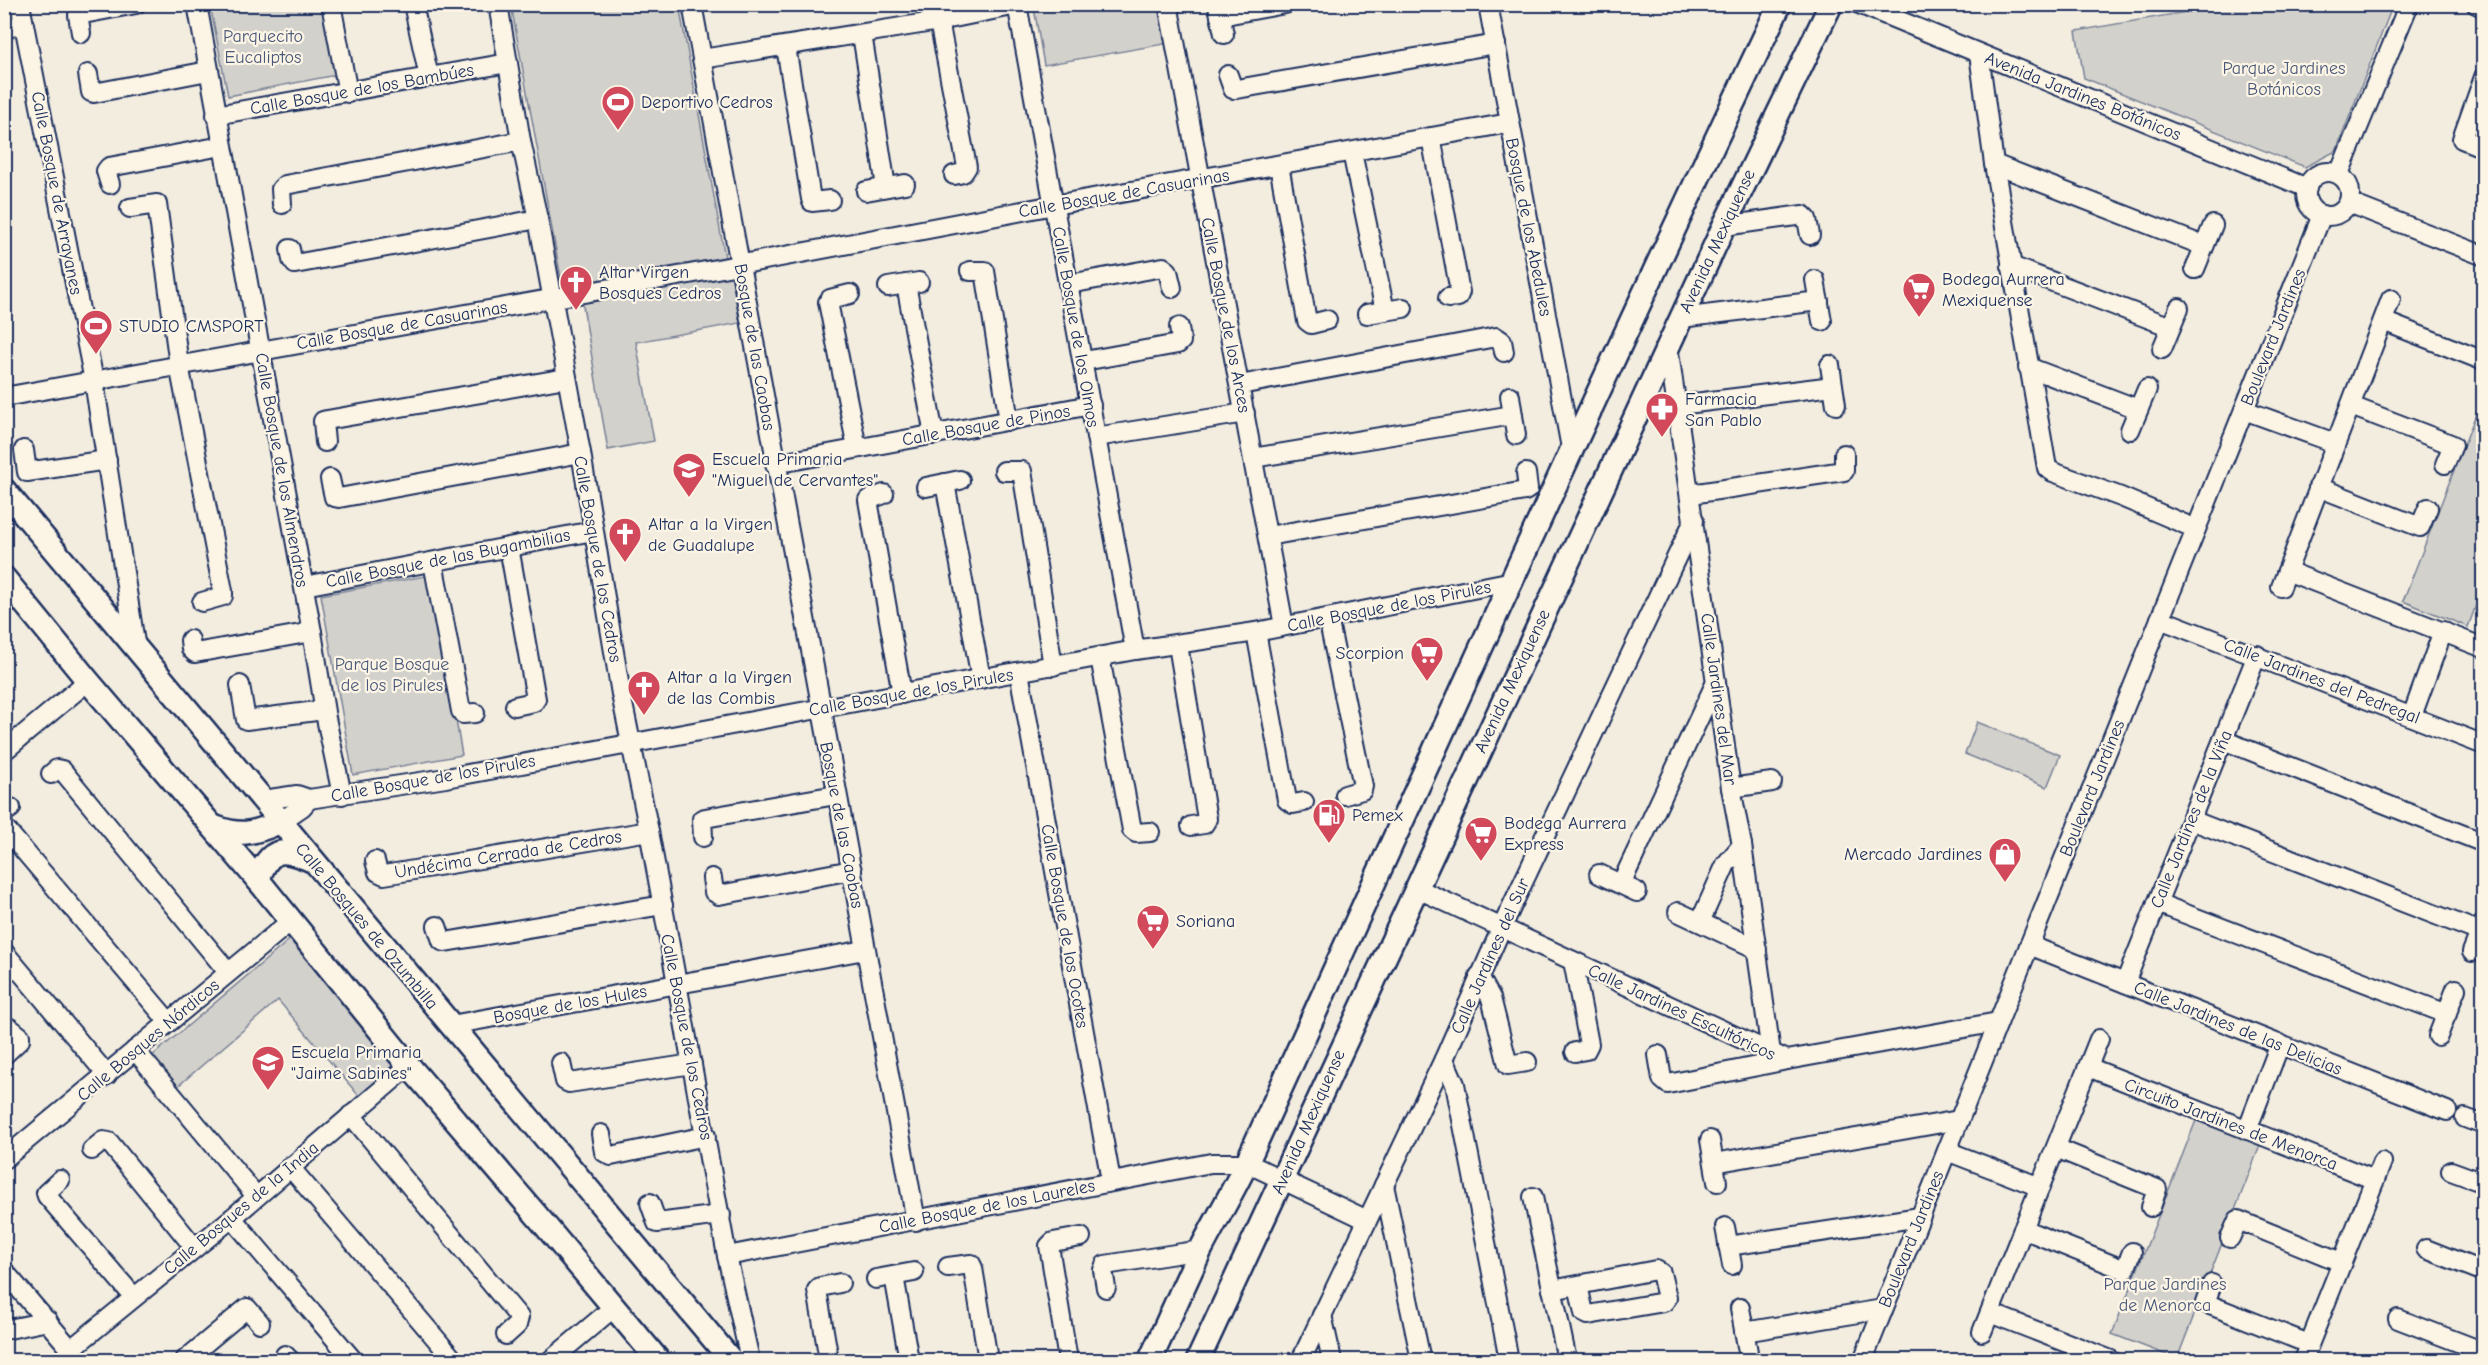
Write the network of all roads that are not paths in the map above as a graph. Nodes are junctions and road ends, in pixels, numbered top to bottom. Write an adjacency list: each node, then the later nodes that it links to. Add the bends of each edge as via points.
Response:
1 (20, 4): 20 (street, Calle Bosque de Arrayanes)
2 (136, 4): 22 (street, via 78,15)
3 (196, 4): 30 (street, Calle Bosque de los Almendros)
4 (331, 4): 35 (street)
5 (413, 4): 33 (street)
6 (498, 4): 29 (street, Calle Bosque de los Cedros)
7 (692, 4): 28 (street, Bosque de las Caobas)
8 (1168, 4): 47 (street, Calle Bosque de los Arces)
9 (1285, 4): 18 (street)
10 (1488, 4): 25 (street, Bosque de los Abedules)
11 (1780, 4): 119 (main road)
12 (1831, 4): 61 (main road, Avenida Mexiquense)
13 (1859, 4): 27 (street, Avenida Jardines Botánicos)
14 (2409, 4): 45 (street)
15 (2476, 4): 17 (street)
16 (1019, 5): 19 (street); 56 (street, Calle Bosque de los Olmos)
17 (2484, 8)
18 (1219, 10): 24 (street)
19 (939, 21): 23 (street); 46 (street, via 967,166 963,173)
20 (23, 25): 21 (street); 97 (street, Calle Bosque de Arrayanes)
21 (4, 28)
22 (81, 33)
23 (862, 34): 26 (street); 50 (street)
24 (1224, 34)
25 (1496, 44): 32 (street, via 1237,89 1233,89); 37 (street, Bosque de los Abedules)
26 (786, 47): 28 (street); 53 (street, via 811,199)
27 (1979, 54): 43 (street); 51 (street, Avenida Jardines Botánicos)
28 (702, 59): 66 (street, Bosque de las Caobas)
29 (508, 63): 33 (street, Calle Bosque de los Bambúes); 39 (street, Calle Bosque de los Cedros)
30 (208, 71): 31 (street, via 94,93); 36 (street, Calle Bosque de los Almendros)
31 (88, 74)
32 (1228, 75)
33 (429, 77): 35 (street, Calle Bosque de los Bambúes)
34 (2484, 77): 41 (street, via 2462,139)
35 (348, 93): 36 (street, Calle Bosque de los Bambúes)
36 (216, 115): 40 (street, Calle Bosque de los Almendros)
37 (1509, 123): 38 (street, Calle Bosque de Casuarinas); 119 (street, Bosque de los Abedules)
38 (1431, 137): 42 (street, Calle Bosque de Casuarinas); 76 (street, via 1460,292 1458,297)
39 (520, 141): 55 (street, via 282,186); 59 (street, Calle Bosque de los Cedros)
40 (222, 146): 48 (street, via 109,167 106,171); 89 (street, Calle Bosque de los Almendros)
41 (2484, 148)
42 (1352, 152): 44 (street, Calle Bosque de Casuarinas); 79 (street, via 1376,312)
43 (1994, 164): 63 (street); 67 (street)
44 (1279, 165): 47 (street, Calle Bosque de Casuarinas); 82 (street, via 1307,321 1311,324)
45 (2339, 174): 51 (street, via 2316,175); 54 (street, via 2350,187)
46 (954, 175)
47 (1200, 179): 56 (street, Calle Bosque de Casuarinas); 98 (street, Calle Bosque de los Arces)
48 (110, 184)
49 (905, 184): 50 (street)
50 (886, 188): 52 (street)
51 (2307, 188): 58 (street, via 2308,203)
52 (866, 191)
53 (830, 200)
54 (2349, 203): 58 (street, via 2334,216); 65 (street)
55 (282, 204)
56 (1054, 205): 66 (street, Calle Bosque de Casuarinas); 72 (street, Calle Bosque de los Olmos)
57 (130, 208): 93 (street, via 157,204)
58 (2322, 215): 108 (street, Boulevard Jardines)
59 (538, 219): 64 (street, via 295,264); 75 (street, Calle Bosque de los Cedros)
60 (2213, 225): 63 (street)
61 (1724, 226): 62 (street, via 1803,215); 81 (main road, Avenida Mexiquense)
62 (1810, 235)
63 (2204, 246): 68 (street)
64 (290, 249)
65 (2484, 256)
66 (740, 263): 75 (street, Calle Bosque de Casuarinas); 125 (street, Bosque de las Caobas)
67 (2011, 266): 86 (street); 95 (street)
68 (2195, 269)
69 (970, 272): 111 (street, via 986,273)
70 (1815, 280): 78 (street)
71 (904, 284): 113 (street)
72 (1069, 284): 73 (street, via 1163,267 1168,271); 91 (street, Calle Bosque de los Olmos)
73 (1172, 288)
74 (850, 294): 118 (street, via 830,298 828,302)
75 (551, 298): 89 (street, Calle Bosque de Casuarinas); 96 (street, Calle Bosque de los Cedros)
76 (1448, 298)
77 (2391, 299): 84 (street)
78 (1819, 301): 81 (street); 83 (street)
79 (1403, 308)
80 (2179, 308): 86 (street)
81 (1681, 318): 87 (main road, Avenida Mexiquense)
82 (1327, 320)
83 (1822, 321)
84 (2383, 321): 92 (street); 106 (street)
85 (1179, 327): 91 (street, via 1178,344)
86 (2171, 327): 88 (street)
87 (1668, 345): 104 (street, Calle Jardines del Mar); 200 (main road, Avenida Mexiquense)
88 (2162, 349)
89 (260, 351): 93 (street, Calle Bosque de Casuarinas); 144 (street, Calle Bosque de los Almendros)
90 (1504, 352): 98 (street, via 1497,337)
91 (1084, 361): 103 (street, Calle Bosque de los Olmos)
92 (2484, 361)
93 (179, 365): 97 (street, Calle Bosque de Casuarinas); 145 (street, via 224,591 219,598)
94 (1830, 365): 99 (street)
95 (2028, 367): 107 (street); 137 (street, via 2047,468)
96 (566, 378): 116 (street, via 322,421); 121 (street, Calle Bosque de los Cedros)
97 (94, 381): 102 (street, Calle Bosque de Casuarinas); 124 (street, Calle Bosque de Arrayanes)
98 (1240, 385): 109 (street, Calle Bosque de los Arces)
99 (1833, 386): 104 (street); 105 (street)
100 (2147, 389): 107 (street)
101 (1510, 396): 110 (street)
102 (4, 397)
103 (1091, 405): 111 (street, Calle Bosque de Pinos); 115 (street, Calle Bosque de los Olmos)
104 (1678, 405): 134 (street, Calle Jardines del Mar)
105 (1836, 405)
106 (2351, 406): 117 (street); 126 (street, via 2453,445)
107 (2139, 409): 112 (street)
108 (2244, 410): 117 (street); 137 (street, Boulevard Jardines)
109 (1245, 413): 115 (street); 123 (street, Calle Bosque de los Arces)
110 (1513, 415): 114 (street); 123 (street)
111 (1009, 421): 113 (street, Calle Bosque de Pinos)
112 (2130, 430)
113 (934, 435): 118 (street, Calle Bosque de Pinos)
114 (1516, 435)
115 (1096, 437): 156 (street, Calle Bosque de los Olmos)
116 (324, 442)
117 (2335, 444): 131 (street)
118 (857, 448): 125 (street, Calle Bosque de Pinos)
119 (1571, 448): 143 (main road)
120 (24, 450): 124 (street, via 27,472)
121 (581, 453): 129 (street, via 339,498 334,497); 138 (street, Calle Bosque de los Cedros)
122 (1844, 454): 134 (street, via 1844,471)
123 (1253, 458): 139 (street, Calle Bosque de los Arces)
124 (107, 460): 155 (street, Calle Bosque de Arrayanes)
125 (775, 464): 167 (street, Bosque de las Caobas)
126 (2445, 464)
127 (1004, 471): 159 (street, via 1022,471)
128 (1526, 473): 139 (street, via 1529,485 1525,491)
129 (330, 480)
130 (926, 487): 161 (street, via 952,482)
131 (2318, 487): 135 (street, via 2420,527); 149 (street, via 2284,579)
132 (4, 490): 155 (main road, Calle Bosques de Ozumbilla)
133 (884, 494): 165 (street, via 868,503)
134 (1691, 494): 136 (street, Calle Jardines del Mar)
135 (2428, 508)
136 (1694, 520): 163 (street, Calle Jardines del Mar); 207 (street, Calle Jardines del Sur)
137 (2196, 529): 147 (street, Boulevard Jardines)
138 (592, 531): 140 (street, Calle Bosque de las Bugambilias); 172 (street, Calle Bosque de los Cedros)
139 (1268, 536): 148 (street, Calle Bosque de los Arces)
140 (509, 547): 141 (street, Calle Bosque de las Bugambilias); 166 (street, via 536,699)
141 (433, 562): 144 (street, Calle Bosque de las Bugambilias); 169 (street, via 461,711)
142 (4, 578): 162 (main road)
143 (1513, 581): 146 (street, Calle Bosque de los Pirules); 254 (main road)
144 (303, 586): 150 (street, Calle Bosque de los Almendros)
145 (202, 602)
146 (1328, 618): 148 (street, Calle Bosque de los Pirules); 180 (street, via 1363,786 1362,790)
147 (2160, 619): 157 (street, Calle Jardines del Pedregal); 209 (street, Boulevard Jardines)
148 (1284, 626): 151 (street, Calle Bosque de los Pirules)
149 (2443, 631): 154 (street); 170 (street)
150 (312, 632): 152 (street, via 195,653); 168 (street, Calle Bosque de los Almendros)
151 (1256, 632): 153 (street, Calle Bosque de los Pirules); 183 (street, via 1287,800 1293,804)
152 (190, 640)
153 (1178, 645): 156 (street, Calle Bosque de los Pirules); 187 (street, via 1208,819 1204,824)
154 (2484, 648)
155 (136, 649): 182 (main road, Calle Bosques de Ozumbilla)
156 (1135, 650): 158 (street, Calle Bosque de los Pirules)
157 (2257, 655): 170 (street, Calle Jardines del Pedregal); 171 (street, Calle Jardines de la Viña)
158 (1100, 657): 159 (street, Calle Bosque de los Pirules); 190 (street, via 1132,830)
159 (1053, 666): 160 (street, Calle Bosque de los Pirules)
160 (1020, 672): 161 (street, Calle Bosque de los Pirules); 260 (street, Calle Bosque de los Ocotes)
161 (981, 679): 165 (street, Calle Bosque de los Pirules)
162 (88, 681): 174 (street); 186 (main road)
163 (1716, 682): 177 (street, Calle Jardines del Mar); 197 (street, via 1629,888)
164 (240, 685): 168 (street, via 246,720)
165 (902, 694): 167 (street, Calle Bosque de los Pirules)
166 (515, 706)
167 (820, 709): 172 (street, Calle Bosque de los Pirules); 179 (street, Bosque de las Caobas)
168 (324, 710): 178 (street, Calle Bosque de los Almendros)
169 (475, 713)
170 (2412, 716): 173 (street, Calle Jardines del Pedregal)
171 (2223, 740): 184 (street, Calle Jardines de la Viña); 192 (street)
172 (632, 743): 178 (street, Calle Bosque de los Pirules); 189 (street, Calle Bosque de los Cedros)
173 (2484, 745)
174 (4, 750)
175 (51, 774): 215 (street, via 62,770)
176 (1772, 782): 177 (street)
177 (1731, 788): 193 (street, Calle Jardines del Mar)
178 (342, 795): 181 (street, Calle Bosque de los Pirules)
179 (836, 795): 191 (street, via 705,818); 196 (street, Bosque de las Caobas)
180 (1345, 795)
181 (309, 799): 182 (street, Calle Bosque de los Pirules, via 297,795); 185 (street, Calle Bosque de los Pirules)
182 (263, 801): 185 (main road, Calle Bosques de Ozumbilla)
183 (1304, 802)
184 (2191, 820): 201 (street, Calle Jardines de la Viña); 208 (street)
185 (280, 822): 186 (main road, via 257,832 228,832); 195 (main road, Calle Bosques de Ozumbilla)
186 (212, 826): 199 (main road)
187 (1191, 826)
188 (4, 827): 221 (street)
189 (650, 831): 194 (street, Undécima Cerrada de Cedros, via 384,874 378,872); 202 (street, Calle Bosque de los Cedros)
190 (1150, 832)
191 (703, 837)
192 (2484, 843)
193 (1742, 844): 205 (street, via 1726,864); 210 (street, Calle Jardines del Mar)
194 (375, 861)
195 (314, 862): 199 (main road, via 289,852 274,853 264,862); 223 (main road, Calle Bosques de Ozumbilla)
196 (852, 870): 198 (street, via 718,895); 211 (street, Bosque de las Caobas)
197 (1599, 874)
198 (712, 878)
199 (258, 880): 204 (main road)
200 (1416, 888): 207 (street, Calle Jardines Escultóricos); 261 (main road, Avenida Mexiquense)
201 (2157, 903): 217 (street, Calle Jardines de la Viña); 220 (street)
202 (663, 905): 206 (street, via 445,942); 218 (street, Calle Bosque de los Cedros)
203 (1678, 912): 205 (street)
204 (291, 921): 215 (street, Calle Bosques Nórdicos); 237 (main road)
205 (1700, 922): 210 (street)
206 (437, 926)
207 (1502, 927): 214 (street, Calle Jardines Escultóricos); 216 (street, Calle Jardines del Sur)
208 (2482, 927): 213 (street)
209 (2029, 945): 217 (street, Calle Jardines de las Delicias); 222 (street, Boulevard Jardines)
210 (1757, 949): 232 (street, Calle Jardines del Mar)
211 (866, 950): 218 (street, Bosque de los Hules); 274 (street, Bosque de las Caobas)
212 (4, 952): 239 (street)
213 (2472, 952)
214 (1573, 961): 229 (street, via 1589,1044 1586,1050); 232 (street, Calle Jardines Escultóricos)
215 (228, 972): 221 (street, Calle Bosques Nórdicos)
216 (1479, 976): 233 (street, Calle Jardines del Sur); 234 (street, via 1491,998 1508,1065)
217 (2125, 983): 227 (street, Calle Jardines de las Delicias)
218 (677, 985): 223 (street, Bosque de los Hules); 236 (street, Calle Bosque de los Cedros)
219 (2456, 989): 220 (street)
220 (2446, 1014): 225 (street)
221 (168, 1022): 228 (street, Calle Bosques Nórdicos)
222 (1998, 1022): 232 (street, Calle Jardines Escultóricos); 243 (street, Boulevard Jardines)
223 (451, 1026): 312 (main road, Calle Bosques de Ozumbilla)
224 (10, 1028): 230 (street, via 20,1040)
225 (2438, 1036)
226 (2098, 1039): 238 (street)
227 (2280, 1044): 240 (street, Calle Jardines de las Delicias); 245 (street)
228 (135, 1050): 239 (street, Calle Bosques Nórdicos); 266 (street)
229 (1575, 1052)
230 (4, 1055)
231 (1658, 1055): 232 (street, via 1662,1079 1668,1084)
232 (1779, 1057)
233 (1444, 1059): 264 (street, Calle Jardines del Sur); 333 (street, via 1455,1084)
234 (1527, 1062)
235 (561, 1063): 236 (street, via 569,1083)
236 (692, 1064): 247 (street, Calle Bosque de los Cedros)
237 (409, 1066): 241 (street, Calle Bosques de la India); 299 (main road)
238 (2088, 1067): 245 (street, Circuito Jardines de Menorca); 249 (street)
239 (106, 1075): 252 (street, Calle Bosques Nórdicos)
240 (2447, 1111)
241 (351, 1115): 256 (street, Calle Bosques de la India); 311 (street, via 519,1317 517,1325)
242 (2465, 1118): 244 (street)
243 (1959, 1120): 251 (street, Boulevard Jardines); 255 (street)
244 (2484, 1125)
245 (2247, 1130): 259 (street, Circuito Jardines de Menorca)
246 (601, 1134): 247 (street, via 604,1152 611,1156)
247 (706, 1136): 270 (street, Calle Bosque de los Cedros)
248 (1710, 1140): 255 (street)
249 (2056, 1148): 265 (street); 269 (street, via 2157,1189)
250 (92, 1150): 280 (street, via 109,1142)
251 (1947, 1151): 265 (street); 271 (street, Boulevard Jardines)
252 (4, 1159)
253 (2382, 1162): 259 (street)
254 (1247, 1163): 260 (street, Calle Bosque de los Laureles, via 1211,1163); 261 (street); 282 (main road)
255 (1714, 1163): 262 (street)
256 (290, 1167): 266 (street, Calle Bosques de la India); 319 (street)
257 (2451, 1171): 263 (street)
258 (60, 1180): 298 (street, via 47,1196)
259 (2375, 1180): 285 (street)
260 (1111, 1181): 274 (street, Calle Bosque de los Laureles)
261 (1282, 1181): 273 (street); 329 (main road, Avenida Mexiquense)
262 (1718, 1182)
263 (2484, 1184)
264 (1384, 1185): 273 (street, Calle Jardines del Sur); 332 (street)
265 (2040, 1187): 276 (street)
266 (255, 1196): 272 (street, Calle Bosques de la India)
267 (1533, 1197): 297 (street)
268 (650, 1203): 270 (street, via 657,1224)
269 (2151, 1207)
270 (721, 1215): 284 (street, Calle Bosque de los Cedros)
271 (1920, 1217): 279 (street); 301 (street, Boulevard Jardines)
272 (232, 1218): 280 (street, Calle Bosques de la India); 318 (street)
273 (1367, 1220): 303 (street, Calle Jardines del Sur)
274 (916, 1221): 284 (street, Calle Bosque de los Laureles)
275 (1725, 1227): 279 (street)
276 (2023, 1229): 283 (street, via 2125,1270); 302 (street)
277 (1081, 1237): 327 (street, via 1049,1246)
278 (2230, 1238): 285 (street, via 2238,1220)
279 (1728, 1246): 286 (street)
280 (194, 1247): 298 (street, Calle Bosques de la India)
281 (2426, 1249): 290 (street)
282 (1201, 1250): 296 (street, via 1105,1265); 328 (main road)
283 (2132, 1252)
284 (728, 1256): 304 (street, Calle Bosque de los Cedros)
285 (2341, 1262): 314 (street)
286 (1732, 1265)
287 (948, 1267): 326 (street, via 967,1263 973,1268)
288 (4, 1271): 306 (street)
289 (914, 1272): 291 (street)
290 (2484, 1272)
291 (894, 1276): 292 (street); 325 (street)
292 (876, 1279)
293 (840, 1283): 324 (street, via 817,1290)
294 (2212, 1284): 314 (street, via 2205,1303)
295 (1578, 1285): 297 (street)
296 (1106, 1288)
297 (1552, 1290): 334 (street)
298 (134, 1297): 316 (street, Calle Bosques de la India)
299 (613, 1308): 320 (street); 321 (main road)
300 (1740, 1308): 309 (street)
301 (1883, 1309): 309 (street); 335 (street, Boulevard Jardines)
302 (1990, 1313): 310 (street); 336 (street)
303 (1322, 1315): 330 (street, Calle Jardines del Sur); 331 (street)
304 (740, 1318): 312 (street, via 730,1336); 323 (street, Calle Bosque de los Cedros)
305 (2398, 1319): 315 (street)
306 (48, 1321): 308 (street); 316 (street)
307 (260, 1323): 317 (street, via 247,1308)
308 (4, 1330)
309 (1744, 1332): 313 (street)
310 (1982, 1332)
311 (506, 1335)
312 (710, 1336): 322 (main road, Calle Bosques de Ozumbilla)
313 (1748, 1352)
314 (2306, 1352)
315 (2484, 1352)
316 (76, 1355)
317 (185, 1360)
318 (353, 1360)
319 (454, 1360)
320 (551, 1360)
321 (658, 1360)
322 (731, 1360)
323 (750, 1360)
324 (829, 1360)
325 (909, 1360)
326 (988, 1360)
327 (1068, 1360)
328 (1150, 1360)
329 (1198, 1360)
330 (1301, 1360)
331 (1332, 1360)
332 (1421, 1360)
333 (1509, 1360)
334 (1567, 1360)
335 (1863, 1360)
336 (2110, 1360)

